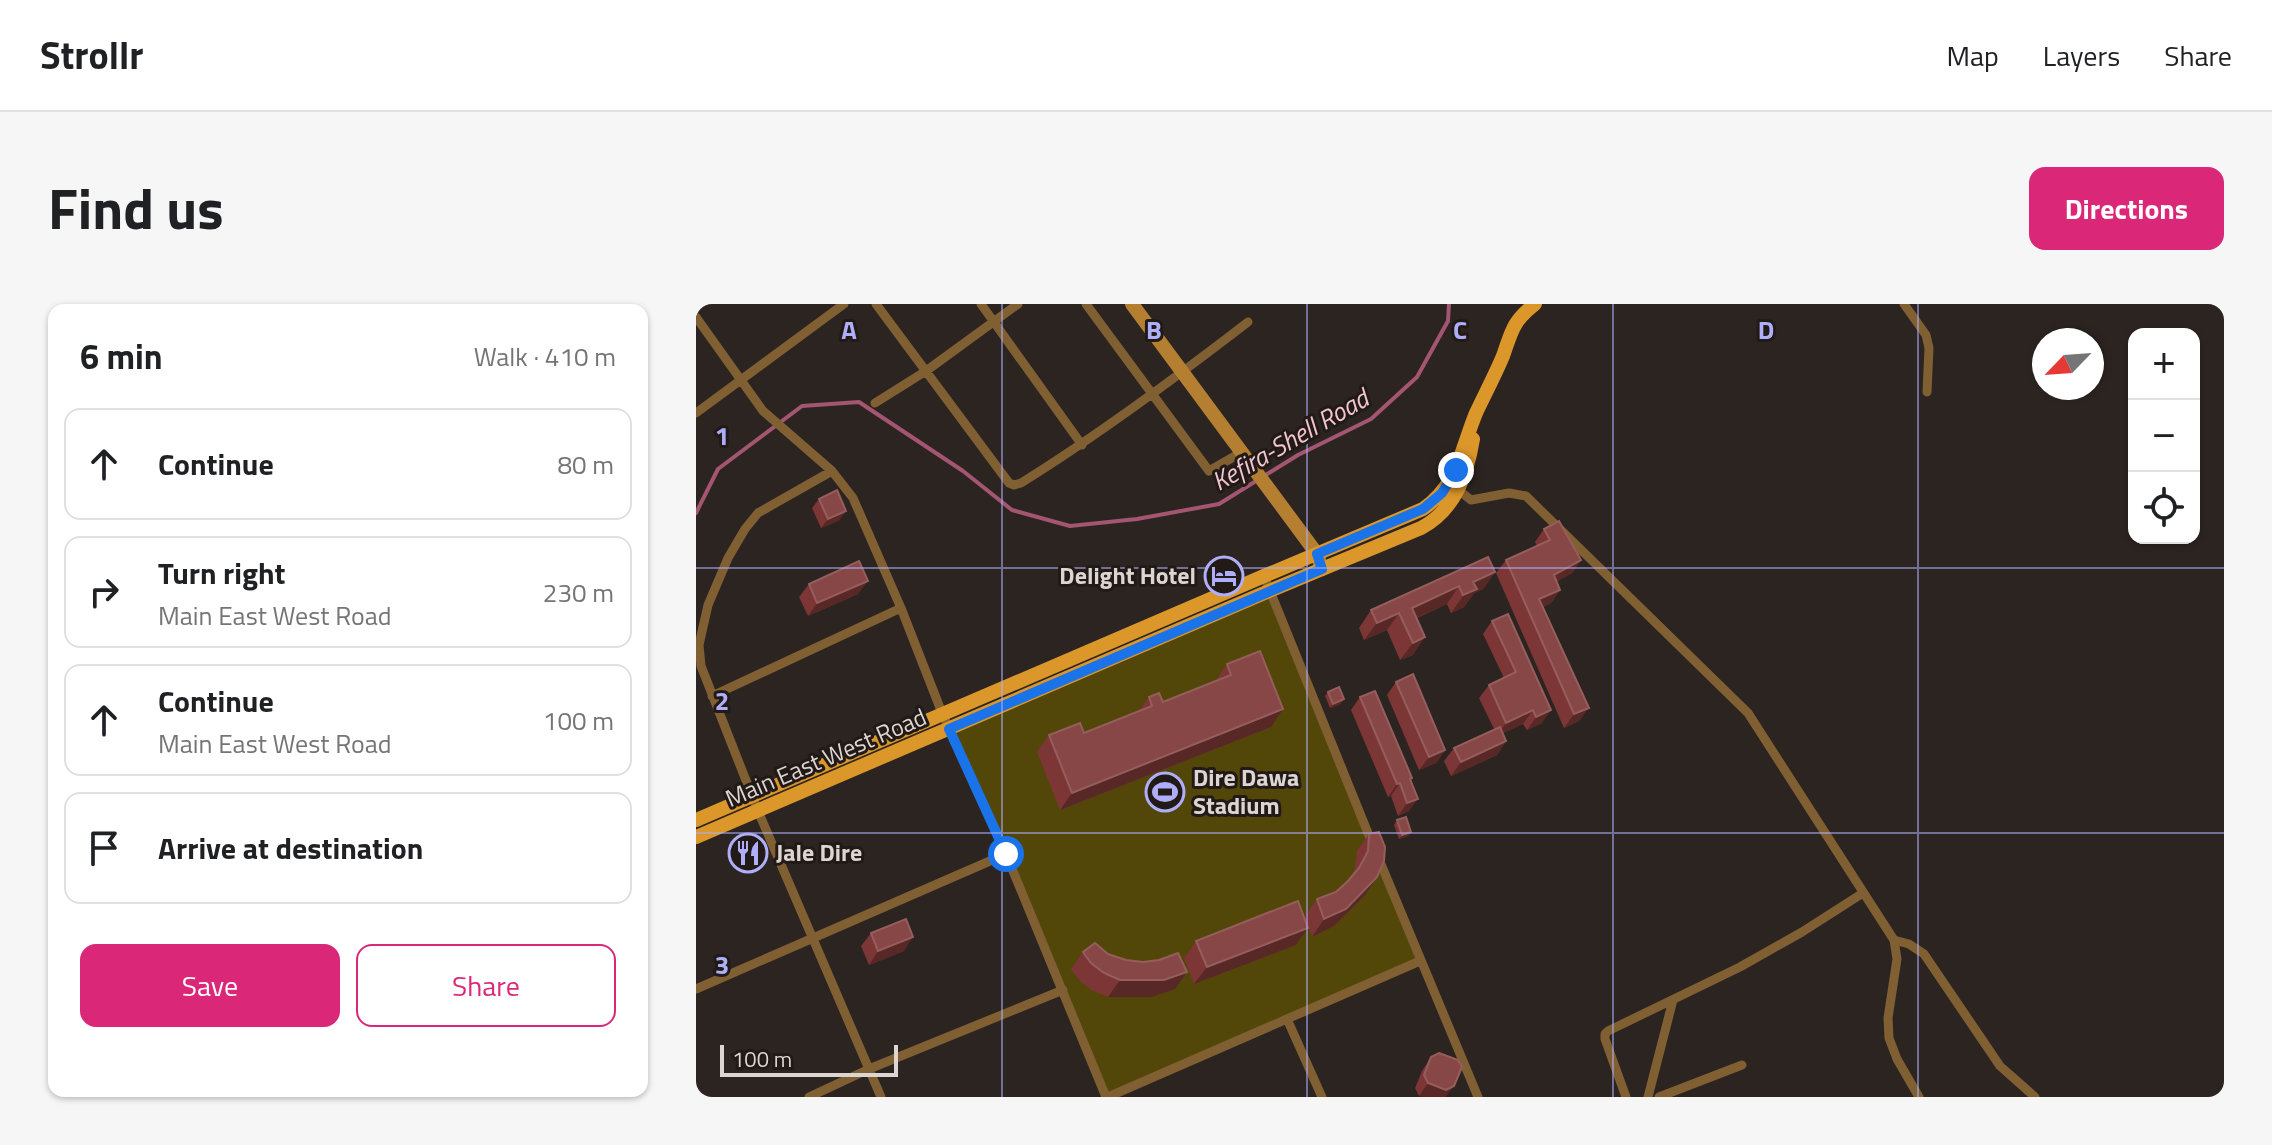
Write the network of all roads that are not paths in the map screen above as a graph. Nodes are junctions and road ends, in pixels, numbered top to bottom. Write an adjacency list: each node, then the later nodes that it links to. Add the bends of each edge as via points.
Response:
1 (844, 304): 14 (street)
2 (876, 304): 12 (street)
3 (981, 304): 10 (street)
4 (1018, 304): 10 (street)
5 (1086, 304): 16 (street)
6 (1132, 304): 13 (street)
7 (1535, 304): 22 (main road, Main East West Road, via 1510,331 1478,409 1470,461)
8 (1904, 304): 15 (street, via 1926,335)
9 (696, 317): 14 (street)
10 (994, 321): 12 (street); 19 (street)
11 (1248, 322): 13 (street)
12 (926, 371): 17 (street); 19 (street, via 1009,483 1021,483)
13 (1183, 373): 16 (street); 20 (street)
14 (741, 380): 18 (street); 21 (street, via 763,411)
15 (1927, 392)
16 (1153, 395): 19 (street); 20 (street, via 1209,471)
17 (875, 403)
18 (696, 413)
19 (1082, 445)
20 (1242, 452): 23 (street)
21 (832, 471): 26 (street, via 853,498); 29 (street, via 758,513 728,558 708,605 699,645)
22 (1454, 487): 23 (main road, Main East West Road, via 1449,506 1431,523); 37 (street, via 1471,500 1509,493 1526,496 1732,695 1765,737)
23 (1320, 562): 24 (main road, Main East West Road); 25 (main road, Main East West Road)
24 (1264, 576): 25 (street); 27 (main road, Main East West Road)
25 (1269, 591): 28 (main road, Main East West Road); 40 (street)
26 (901, 608): 29 (street); 30 (street)
27 (1060, 663): 28 (main road); 30 (main road, Main East West Road)
28 (1066, 679): 31 (main road, Main East West Road)
29 (712, 696): 32 (street)
30 (942, 713): 31 (street); 32 (main road, Main East West Road)
31 (949, 729): 33 (main road, Main East West Road); 36 (street)
32 (752, 795): 33 (street); 34 (main road, Main East West Road)
33 (758, 811): 35 (main road, Main East West Road); 38 (street)
34 (696, 820)
35 (696, 837)
36 (1006, 854): 38 (street); 42 (street)
37 (1863, 893): 39 (street); 43 (street, via 1790,939)
38 (813, 938): 41 (street); 46 (street)
39 (1894, 940): 55 (street, via 1889,1038); 56 (street, via 1924,954 2000,1066)
40 (1420, 961): 44 (street); 51 (street)
41 (696, 989)
42 (1063, 990): 46 (street); 49 (street)
43 (1673, 1000): 52 (street, via 1605,1034); 53 (street)
44 (1287, 1019): 49 (street); 50 (street)
45 (1742, 1065): 54 (street)
46 (869, 1069): 47 (street); 48 (street)
47 (809, 1097)
48 (881, 1097)
49 (1107, 1097)
50 (1322, 1097)
51 (1478, 1097)
52 (1626, 1097)
53 (1648, 1097)
54 (1659, 1097)
55 (1919, 1097)
56 (2035, 1097)

